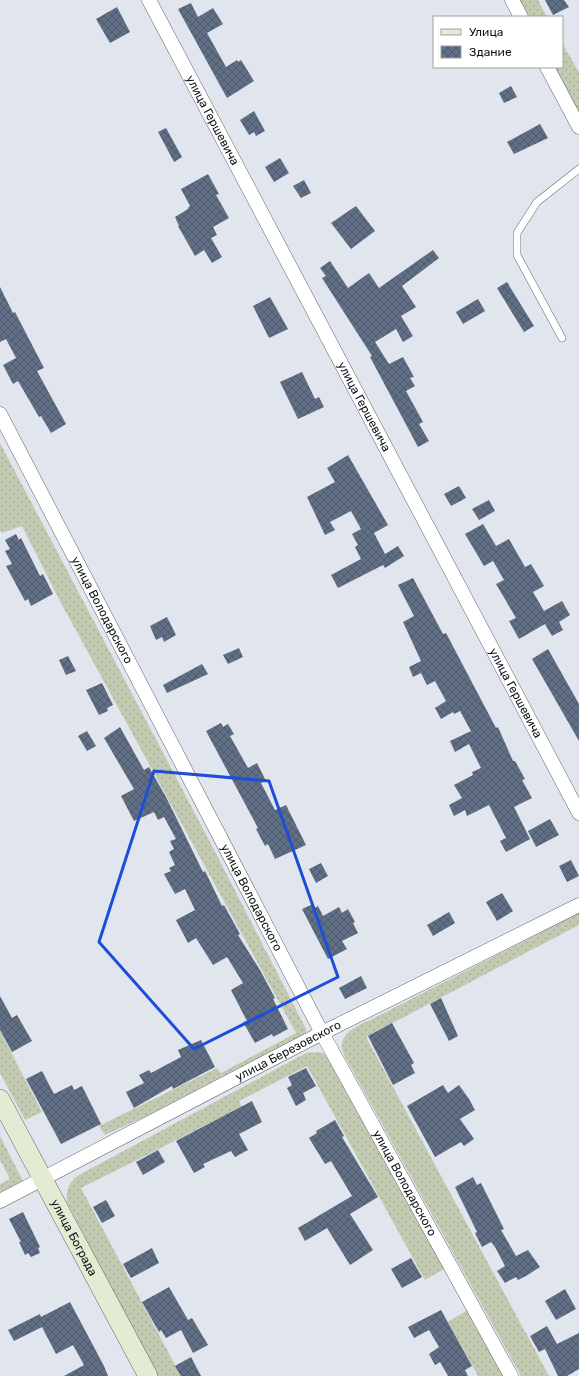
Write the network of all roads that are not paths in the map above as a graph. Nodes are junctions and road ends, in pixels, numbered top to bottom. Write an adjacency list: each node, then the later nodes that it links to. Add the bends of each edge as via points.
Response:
1 (149, 0): 9 (street, улица Гершевича)
2 (512, 0): 3 (street)
3 (520, 16)
4 (548, 68): 5 (street)
5 (579, 127)
6 (579, 169): 7 (lane, via 537,202 517,233 517,255)
7 (562, 338)
8 (0, 414): 11 (street, улица Володарского)
9 (579, 814)
10 (579, 905): 11 (street, улица Березовского)
11 (322, 1033): 13 (street, улица Березовского); 16 (street, улица Володарского)
12 (0, 1099): 13 (street, улица Бограда)
13 (42, 1180): 14 (street, улица Березовского); 15 (street, улица Бограда)
14 (0, 1201)
15 (148, 1376)
16 (511, 1376)

